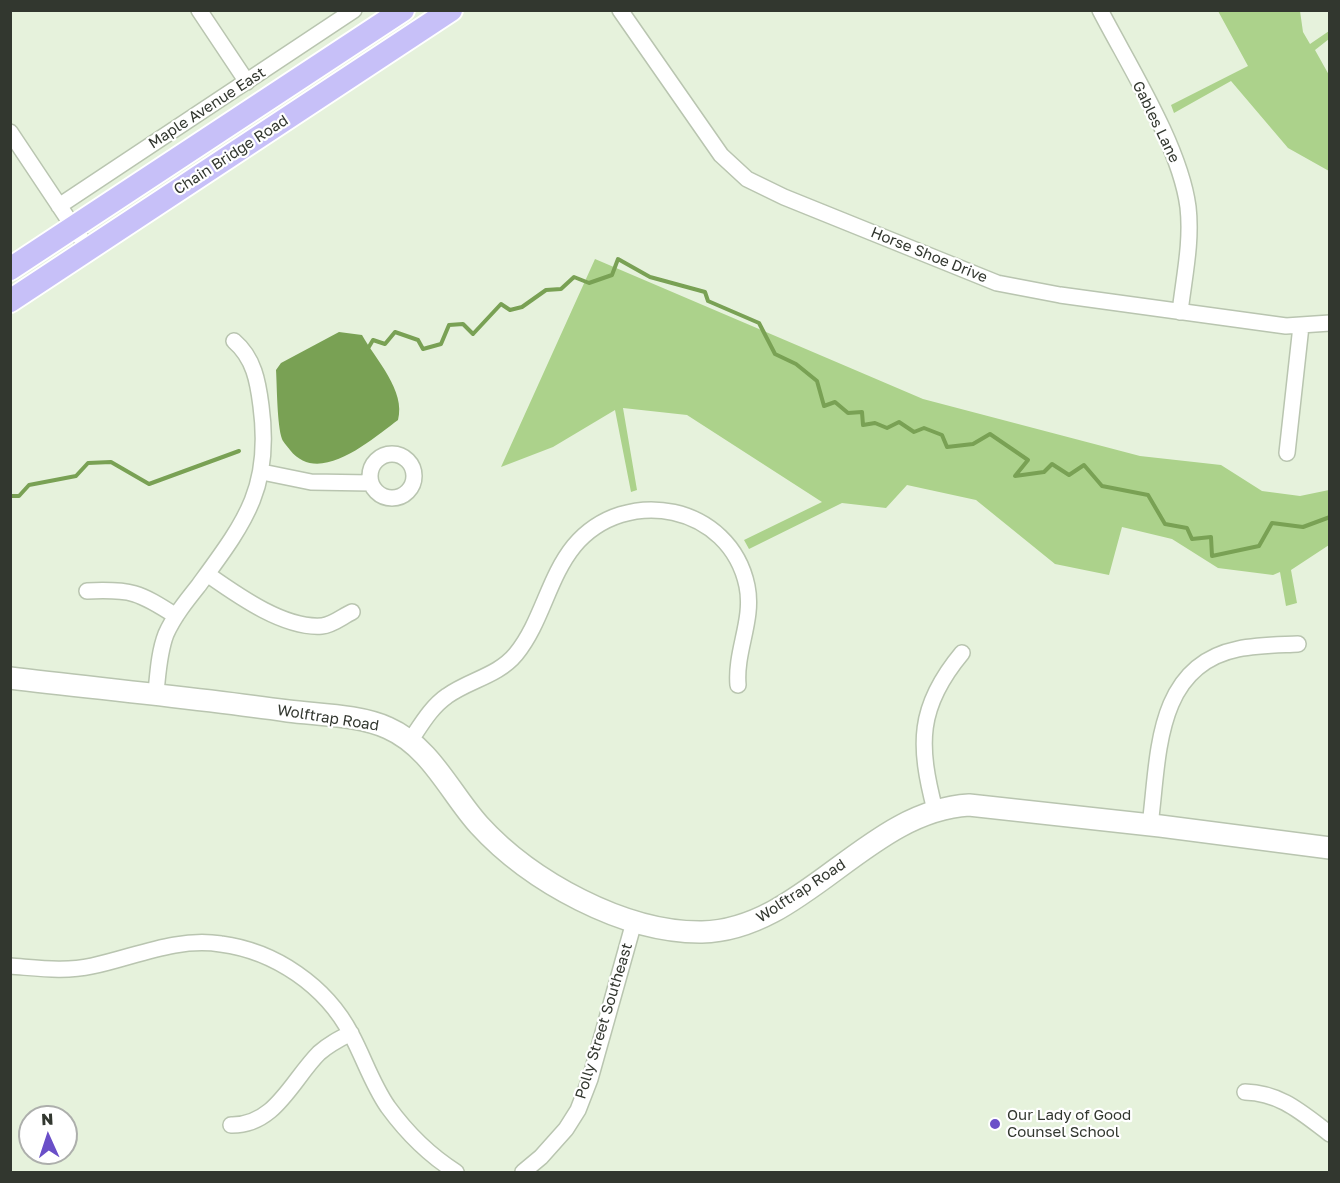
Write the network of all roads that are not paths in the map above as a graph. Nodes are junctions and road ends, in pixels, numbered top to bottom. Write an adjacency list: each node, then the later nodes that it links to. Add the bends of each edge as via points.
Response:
1 (199, 10): 7 (street)
2 (354, 10): 7 (street, Maple Avenue East)
3 (404, 10): 10 (main road, Chain Bridge Road)
4 (451, 10): 11 (main road, Chain Bridge Road)
5 (620, 10): 14 (street, Horse Shoe Drive, via 721,155 747,179 978,277 1060,295)
6 (1100, 10): 14 (street, Gables Lane, via 1171,147 1185,190 1189,238)
7 (247, 82): 9 (street, Maple Avenue East)
8 (10, 132): 9 (street)
9 (59, 206): 10 (street)
10 (73, 228): 11 (street); 12 (main road, Chain Bridge Road)
11 (88, 249): 13 (main road, Chain Bridge Road)
12 (10, 269)
13 (10, 301)
14 (1180, 312): 16 (street, Horse Shoe Drive)
15 (1329, 323): 16 (street, Horse Shoe Drive)
16 (1301, 326): 18 (street)
17 (234, 341): 19 (street, via 244,349 258,383 264,425)
18 (1287, 453)
19 (262, 472): 20 (street, via 311,482); 21 (street, via 248,514)
20 (371, 483)
21 (207, 574): 23 (street, via 254,605 300,623 321,626); 24 (street)
22 (87, 591): 24 (street, via 134,592)
23 (352, 612)
24 (176, 616): 29 (street, via 161,653)
25 (1298, 644): 32 (street, via 1237,649 1219,655 1177,689 1163,723)
26 (962, 653): 31 (street, via 936,688 923,730 924,771)
27 (10, 678): 29 (street, Wolftrap Road)
28 (738, 685): 30 (street, via 738,655 749,609 738,560 717,533 687,515 652,508 630,511 596,525 572,548 525,642 514,656 488,676 446,697)
29 (156, 692): 30 (street, Wolftrap Road, via 375,723)
30 (410, 741): 34 (street, Wolftrap Road, via 480,826 522,863 547,881)
31 (934, 810): 32 (street, Wolftrap Road, via 969,805); 34 (street, Wolftrap Road, via 917,816 749,923 702,932)
32 (1150, 825): 33 (street, Wolftrap Road)
33 (1329, 848)
34 (634, 921): 41 (street, Polly Street Southeast, via 578,1110 554,1143)
35 (10, 966): 36 (street, via 65,969 177,944 222,944 248,950 295,972 329,1000)
36 (351, 1033): 38 (street, via 321,1051 272,1110 250,1123); 40 (street, via 387,1106 421,1146)
37 (1245, 1092): 39 (street, via 1288,1102)
38 (231, 1125)
39 (1329, 1134)
40 (456, 1173)
41 (523, 1173)

